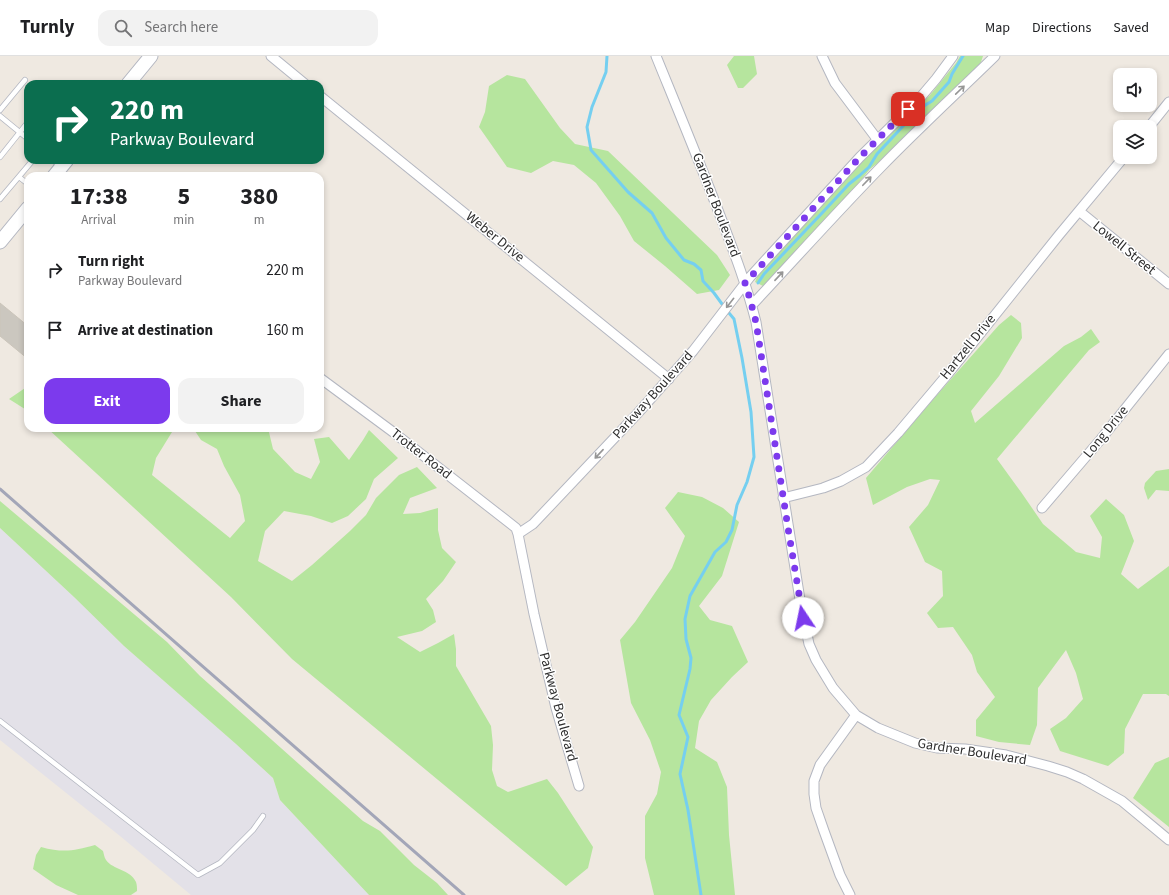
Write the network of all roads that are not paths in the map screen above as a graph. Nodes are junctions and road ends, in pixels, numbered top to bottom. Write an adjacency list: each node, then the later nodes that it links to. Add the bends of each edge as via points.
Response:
1 (151, 56): 7 (main road)
2 (271, 56): 8 (street)
3 (656, 56): 28 (street, Gardner Boulevard)
4 (822, 56): 18 (street, via 835,83)
5 (953, 56): 18 (street, Parkway Boulevard, via 919,99)
6 (995, 56): 30 (street, one-way to 6, via 882,166)
7 (131, 80)
8 (300, 80)
9 (24, 81): 12 (lane)
10 (324, 99): 32 (street, Weber Drive)
11 (1169, 102): 14 (street)
12 (0, 110)
13 (0, 116): 16 (lane)
14 (1155, 120)
15 (24, 127): 16 (lane)
16 (20, 132): 17 (lane); 19 (lane)
17 (24, 136)
18 (877, 139): 28 (street, Parkway Boulevard)
19 (0, 157)
20 (29, 164): 22 (lane)
21 (1118, 164): 25 (street, Hartzell Drive)
22 (19, 177): 23 (lane); 24 (lane)
23 (24, 181)
24 (0, 199)
25 (1079, 211): 29 (street, Lowell Street); 34 (street, Hartzell Drive, via 947,375 866,467 823,488)
26 (24, 213): 27 (main road)
27 (0, 242)
28 (745, 283): 30 (street, Gardner Boulevard); 32 (street, Parkway Boulevard, one-way to 32)
29 (1169, 284)
30 (752, 305): 34 (street, Gardner Boulevard)
31 (1169, 354): 35 (street, Long Drive)
32 (669, 378): 36 (street, Parkway Boulevard, one-way to 36, via 533,524)
33 (324, 381): 36 (street, Trotter Road, via 513,525)
34 (783, 498): 37 (street, Gardner Boulevard, via 809,644 826,678)
35 (1042, 508)
36 (518, 534): 39 (street, Parkway Boulevard, via 556,708)
37 (856, 715): 41 (street, Gardner Boulevard, via 878,728 915,743 937,748 1006,755 1066,772 1122,801); 42 (street, via 820,765 814,782 816,808 840,875)
38 (0, 721): 40 (lane, via 198,875 220,863 253,830)
39 (579, 786)
40 (263, 816)
41 (1169, 840)
42 (850, 895)

